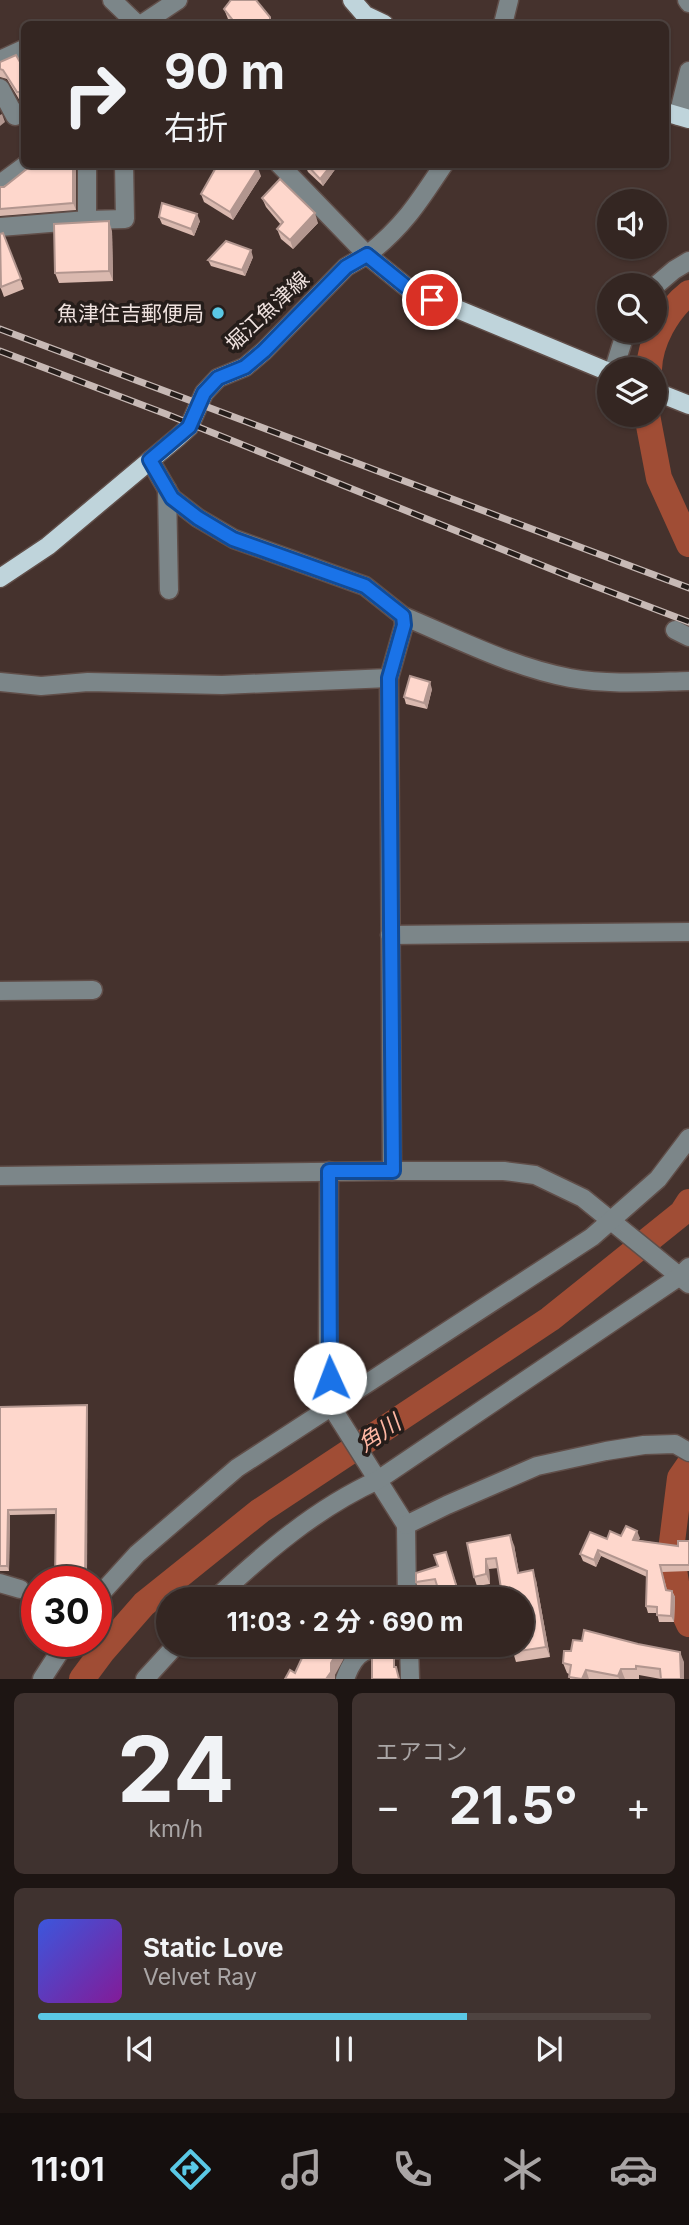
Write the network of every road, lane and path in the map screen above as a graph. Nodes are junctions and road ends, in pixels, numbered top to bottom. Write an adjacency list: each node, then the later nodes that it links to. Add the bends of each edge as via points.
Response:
1 (112, 0): 6 (street)
2 (178, 0): 7 (street)
3 (352, 0): 5 (main road)
4 (509, 0): 8 (street)
5 (363, 20)
6 (130, 21)
7 (133, 21)
8 (504, 21)
9 (21, 50): 10 (street)
10 (0, 60)
11 (689, 71): 14 (street)
12 (0, 88): 13 (street, via 15,116)
13 (21, 113)
14 (677, 116)
15 (22, 168): 20 (street)
16 (87, 168): 21 (street)
17 (124, 168): 21 (street, via 125,219)
18 (290, 168): 23 (street)
19 (441, 168): 23 (street, via 412,212)
20 (0, 184)
21 (87, 220): 22 (street)
22 (0, 227)
23 (367, 255): 26 (main road, via 409,289); 29 (main road, 堀江魚津線, via 346,267 245,367 218,378 204,393 189,427)
24 (689, 261): 25 (street)
25 (667, 276)
26 (597, 367)
27 (667, 396): 28 (main road)
28 (689, 405)
29 (150, 460): 30 (street); 31 (main road, 堀江魚津線, via 48,546)
30 (167, 489): 32 (street); 33 (street, via 198,518 233,539 365,586)
31 (0, 578)
32 (169, 590)
33 (403, 616): 34 (street); 35 (street, via 515,664 572,678)
34 (389, 678): 36 (street, via 222,685); 38 (street)
35 (689, 681)
36 (0, 682)
37 (689, 932): 38 (street)
38 (390, 935): 43 (street)
39 (93, 990): 40 (street)
40 (0, 991)
41 (689, 1138): 45 (street, via 658,1179)
42 (329, 1171): 43 (street); 44 (street); 47 (street, via 328,1351)
43 (393, 1171): 45 (street, via 535,1175 583,1198)
44 (0, 1176)
45 (613, 1222): 46 (street); 47 (street)
46 (684, 1275): 49 (street)
47 (333, 1410): 49 (street); 51 (street, via 237,1468 137,1554)
48 (684, 1446): 50 (street, via 606,1451 537,1466)
49 (377, 1478): 50 (street); 53 (street, via 285,1538)
50 (406, 1525): 54 (street)
51 (112, 1581)
52 (0, 1583): 55 (street)
53 (229, 1587)
54 (407, 1587)
55 (20, 1588)
56 (56, 1657): 60 (street)
57 (165, 1657): 61 (street)
58 (356, 1657): 62 (street)
59 (409, 1657): 63 (street)
60 (42, 1679)
61 (145, 1679)
62 (345, 1679)
63 (410, 1679)

